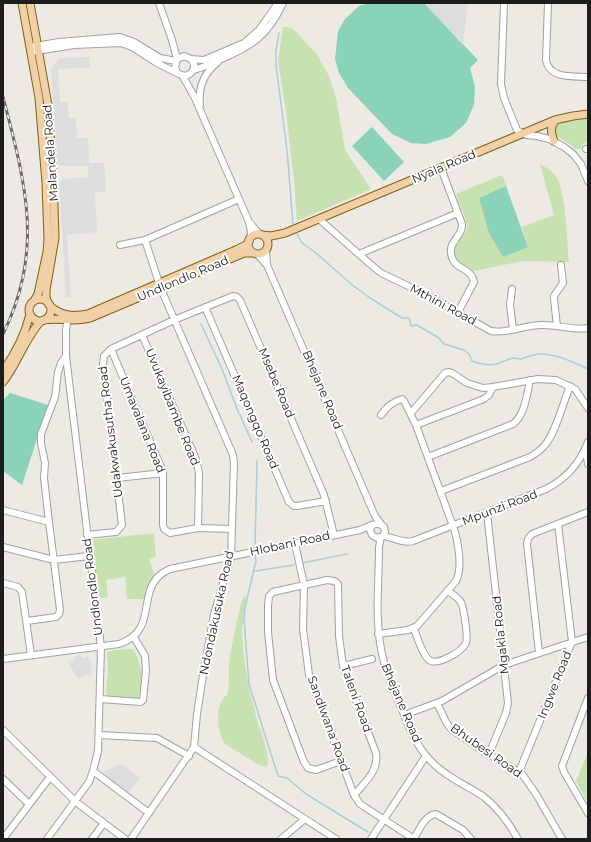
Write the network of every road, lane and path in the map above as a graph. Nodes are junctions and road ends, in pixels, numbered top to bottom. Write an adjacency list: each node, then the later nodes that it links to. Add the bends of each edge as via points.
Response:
1 (22, 3): 11 (main road, Malandela Road)
2 (30, 3): 9 (main road, Malandela Road)
3 (159, 3): 8 (street)
4 (278, 3): 14 (street, via 254,36 244,43 204,60)
5 (283, 3): 15 (street, via 258,39)
6 (504, 3): 24 (street, via 501,84 515,126)
7 (548, 3): 19 (street, via 548,67 558,74)
8 (172, 40): 10 (street); 14 (street, via 178,49)
9 (38, 48): 11 (street); 12 (street, via 98,41 121,43); 45 (main road, Malandela Road, via 48,110 55,205 55,238 46,290)
10 (174, 48): 13 (street, via 167,56); 16 (street)
11 (30, 49): 44 (main road, Malandela Road, via 41,111 48,239 38,294)
12 (140, 49): 13 (street); 18 (street, via 165,67)
13 (156, 56): 16 (street)
14 (189, 57): 16 (street, via 182,56); 17 (street, via 194,64)
15 (224, 58): 17 (street); 21 (street, via 214,66 201,84)
16 (176, 60): 18 (street, via 175,67)
17 (193, 71): 18 (street, via 188,75); 20 (street, via 191,79)
18 (180, 74): 20 (street)
19 (588, 77)
20 (194, 96): 21 (street)
21 (201, 113): 28 (street)
22 (588, 114): 23 (main road, Nyala Road)
23 (555, 120): 24 (main road, Nyala Road); 25 (main road, via 551,130)
24 (522, 134): 25 (street); 26 (main road, Nyala Road)
25 (554, 141): 27 (street, via 569,150 577,159)
26 (441, 168): 29 (street); 30 (main road, Nyala Road)
27 (588, 181)
28 (239, 199): 31 (street); 34 (street)
29 (458, 213): 39 (street); 47 (street, via 462,228 452,245 451,255 455,265 470,274 474,282)
30 (319, 219): 32 (main road, Nyala Road); 39 (street, Mthini Road)
31 (249, 222): 33 (street); 35 (street)
32 (285, 233): 33 (main road, Nyala Road); 37 (main road, Nyala Road)
33 (260, 235): 35 (main road, via 253,236); 37 (main road, via 267,240)
34 (145, 240): 36 (street); 42 (street, Ndondakusuka Road)
35 (249, 241): 38 (main road, via 248,247); 42 (main road, Undlondlo Road, via 242,247)
36 (120, 245)
37 (267, 249): 38 (main road, via 261,254); 40 (street, Bhejane Road)
38 (255, 254): 40 (street, Bhejane Road); 42 (main road, Undlondlo Road, via 244,253)
39 (359, 254): 47 (street, Mthini Road, via 381,272)
40 (267, 265): 80 (street, Bhejane Road)
41 (561, 265): 52 (street, via 563,283 554,296)
42 (160, 286): 49 (main road, Undlondlo Road, via 88,314); 51 (street, Ndondakusuka Road)
43 (512, 289): 54 (street)
44 (34, 301): 45 (main road, via 41,300); 48 (main road)
45 (49, 304): 49 (main road); 50 (main road, via 50,314)
46 (205, 307): 51 (street, Msebe Road); 76 (street, Maqongqo Road, via 289,502 297,506); 76 (street, Msebe Road, via 233,296 240,300)
47 (458, 312): 54 (street, Mthini Road, via 491,331)
48 (30, 314): 50 (main road, via 36,320); 58 (main road, via 18,347)
49 (68, 318): 50 (main road, Undlondlo Road); 57 (street, Undlondlo Road)
50 (42, 320): 61 (main road, via 33,330)
51 (174, 320): 55 (street, Udakwakusutha Road); 87 (street, Ndondakusuka Road, via 232,455)
52 (557, 326): 53 (street, Mthini Road, via 576,330); 54 (street, Mthini Road, via 541,325)
53 (588, 328)
54 (512, 329)
55 (142, 335): 56 (street, Udakwakusutha Road); 86 (street, Uvukayibambe Road, via 196,459 199,473)
56 (111, 349): 73 (street, Umavalana Road); 74 (street, Udakwakusutha Road, via 104,356 103,364)
57 (66, 356): 59 (street, Undlondlo Road); 62 (street, via 61,363)
58 (3, 371)
59 (68, 380): 62 (street); 89 (street, Undlondlo Road)
60 (530, 380): 63 (street, via 550,379); 64 (street); 71 (street, via 522,413 514,424)
61 (3, 382)
62 (57, 382): 81 (street, via 54,404 41,434)
63 (570, 386): 65 (street); 75 (street, via 551,436 540,451)
64 (493, 387): 66 (street, via 475,386 448,372); 68 (street, via 484,398)
65 (588, 408)
66 (411, 413): 67 (street, via 402,399 389,406); 68 (street)
67 (382, 415)
68 (416, 425): 71 (street)
69 (588, 442): 70 (street, Mpunzi Road)
70 (584, 453): 72 (street); 79 (street, Mpunzi Road, via 569,473 554,485)
71 (428, 458): 75 (street)
72 (588, 464)
73 (163, 473): 74 (street); 86 (street, Umavalana Road, via 164,529 170,533)
74 (117, 478): 89 (street, Udakwakusutha Road, via 121,527 116,532)
75 (442, 491): 85 (street)
76 (326, 501): 90 (street, Msebe Road)
77 (3, 510): 81 (street)
78 (588, 512): 82 (street)
79 (487, 513): 85 (street, Mpunzi Road); 112 (street, Mgakla Road)
80 (375, 516): 83 (street, Bhejane Road); 84 (street, Bhejane Road)
81 (49, 522): 97 (street)
82 (558, 524): 106 (street, Ingwe Road); 108 (street, via 532,534 527,542)
83 (373, 525): 84 (street); 88 (street, Hlobani Road); 91 (street, Bhejane Road, via 370,530)
84 (383, 526): 91 (street); 92 (street)
85 (453, 526): 92 (street, Mpunzi Road, via 408,543); 100 (street, via 457,541 459,573)
86 (198, 528): 87 (street, Umavalana Road)
87 (232, 529): 96 (street, Ndondakusuka Road)
88 (360, 530): 90 (street, Hlobani Road); 91 (street)
89 (87, 535): 95 (street, Undlondlo Road)
90 (334, 535): 93 (street, Hlobani Road)
91 (378, 536): 92 (street, Mpunzi Road); 103 (street, Bhejane Road)
92 (392, 537)
93 (295, 543): 96 (street, Hlobani Road); 99 (street, Sandlwana Road)
94 (3, 547): 97 (street)
95 (89, 556): 97 (street); 107 (street, Undlondlo Road)
96 (231, 556): 104 (street, Hlobani Road, via 170,569 162,574 153,583 142,626); 120 (street, Ndondakusuka Road, via 213,620)
97 (54, 560): 101 (street, via 59,614 56,617)
98 (3, 584): 101 (street, via 21,590)
99 (304, 585): 113 (street, Taleni Road, via 332,580 338,584 339,636); 124 (street, Sandlwana Road, via 303,629 309,675); 124 (street, via 273,592 269,596 268,632 273,680 306,766 316,770)
100 (448, 591): 102 (street); 102 (street, via 463,606 467,639 464,647 443,660 433,662 424,654)
101 (27, 621): 109 (street)
102 (414, 628): 103 (street)
103 (378, 634): 117 (street, Bhejane Road, via 385,668)
104 (134, 637): 107 (street, via 127,642); 115 (street, via 145,656 143,700 141,702)
105 (588, 637): 106 (street)
106 (572, 642): 108 (street); 126 (street, Ingwe Road)
107 (101, 647): 109 (street); 115 (street, Undlondlo Road)
108 (539, 653): 112 (street)
109 (31, 655): 110 (street)
110 (3, 658)
111 (372, 659): 113 (street)
112 (504, 665): 116 (street); 121 (street, Mgakla Road, via 508,703)
113 (343, 666): 129 (street, Taleni Road, via 377,760 374,770)
114 (588, 698): 133 (street, via 562,766)
115 (100, 699): 119 (street, Undlondlo Road)
116 (437, 703): 117 (street); 121 (street, Bhubesi Road, via 452,729)
117 (404, 715): 123 (street, Bhejane Road, via 410,731)
118 (3, 730): 127 (street)
119 (99, 735): 122 (street, via 157,738); 125 (street, Undlondlo Road)
120 (194, 747): 122 (street, Ndondakusuka Road); 134 (street)
121 (489, 754): 126 (street, Bhubesi Road)
122 (189, 756): 132 (street, Ndondakusuka Road)
123 (426, 756): 135 (street); 148 (street, Bhejane Road, via 442,772 489,802 507,821)
124 (341, 761): 129 (street, Sandlwana Road)
125 (93, 771): 130 (street, Undlondlo Road); 132 (street)
126 (519, 772): 149 (street, Bhubesi Road, via 536,794)
127 (50, 777): 130 (street); 131 (street)
128 (3, 779): 131 (street)
129 (354, 795): 135 (street, Sandlwana Road, via 360,804)
130 (76, 802): 136 (street); 139 (street, Undlondlo Road)
131 (29, 804): 137 (street)
132 (150, 813): 142 (street, Ndondakusuka Road)
133 (588, 813)
134 (305, 819): 143 (street); 144 (street)
135 (383, 819): 145 (street); 146 (street, Sandlwana Road)
136 (104, 823): 140 (street); 141 (street)
137 (5, 831): 138 (street)
138 (3, 839)
139 (47, 839)
140 (92, 839)
141 (125, 839)
142 (132, 839)
143 (281, 839)
144 (336, 839)
145 (370, 839)
146 (414, 839): 147 (street, via 428,818 436,814 463,830)
147 (471, 839)
148 (518, 839)
149 (562, 839)

